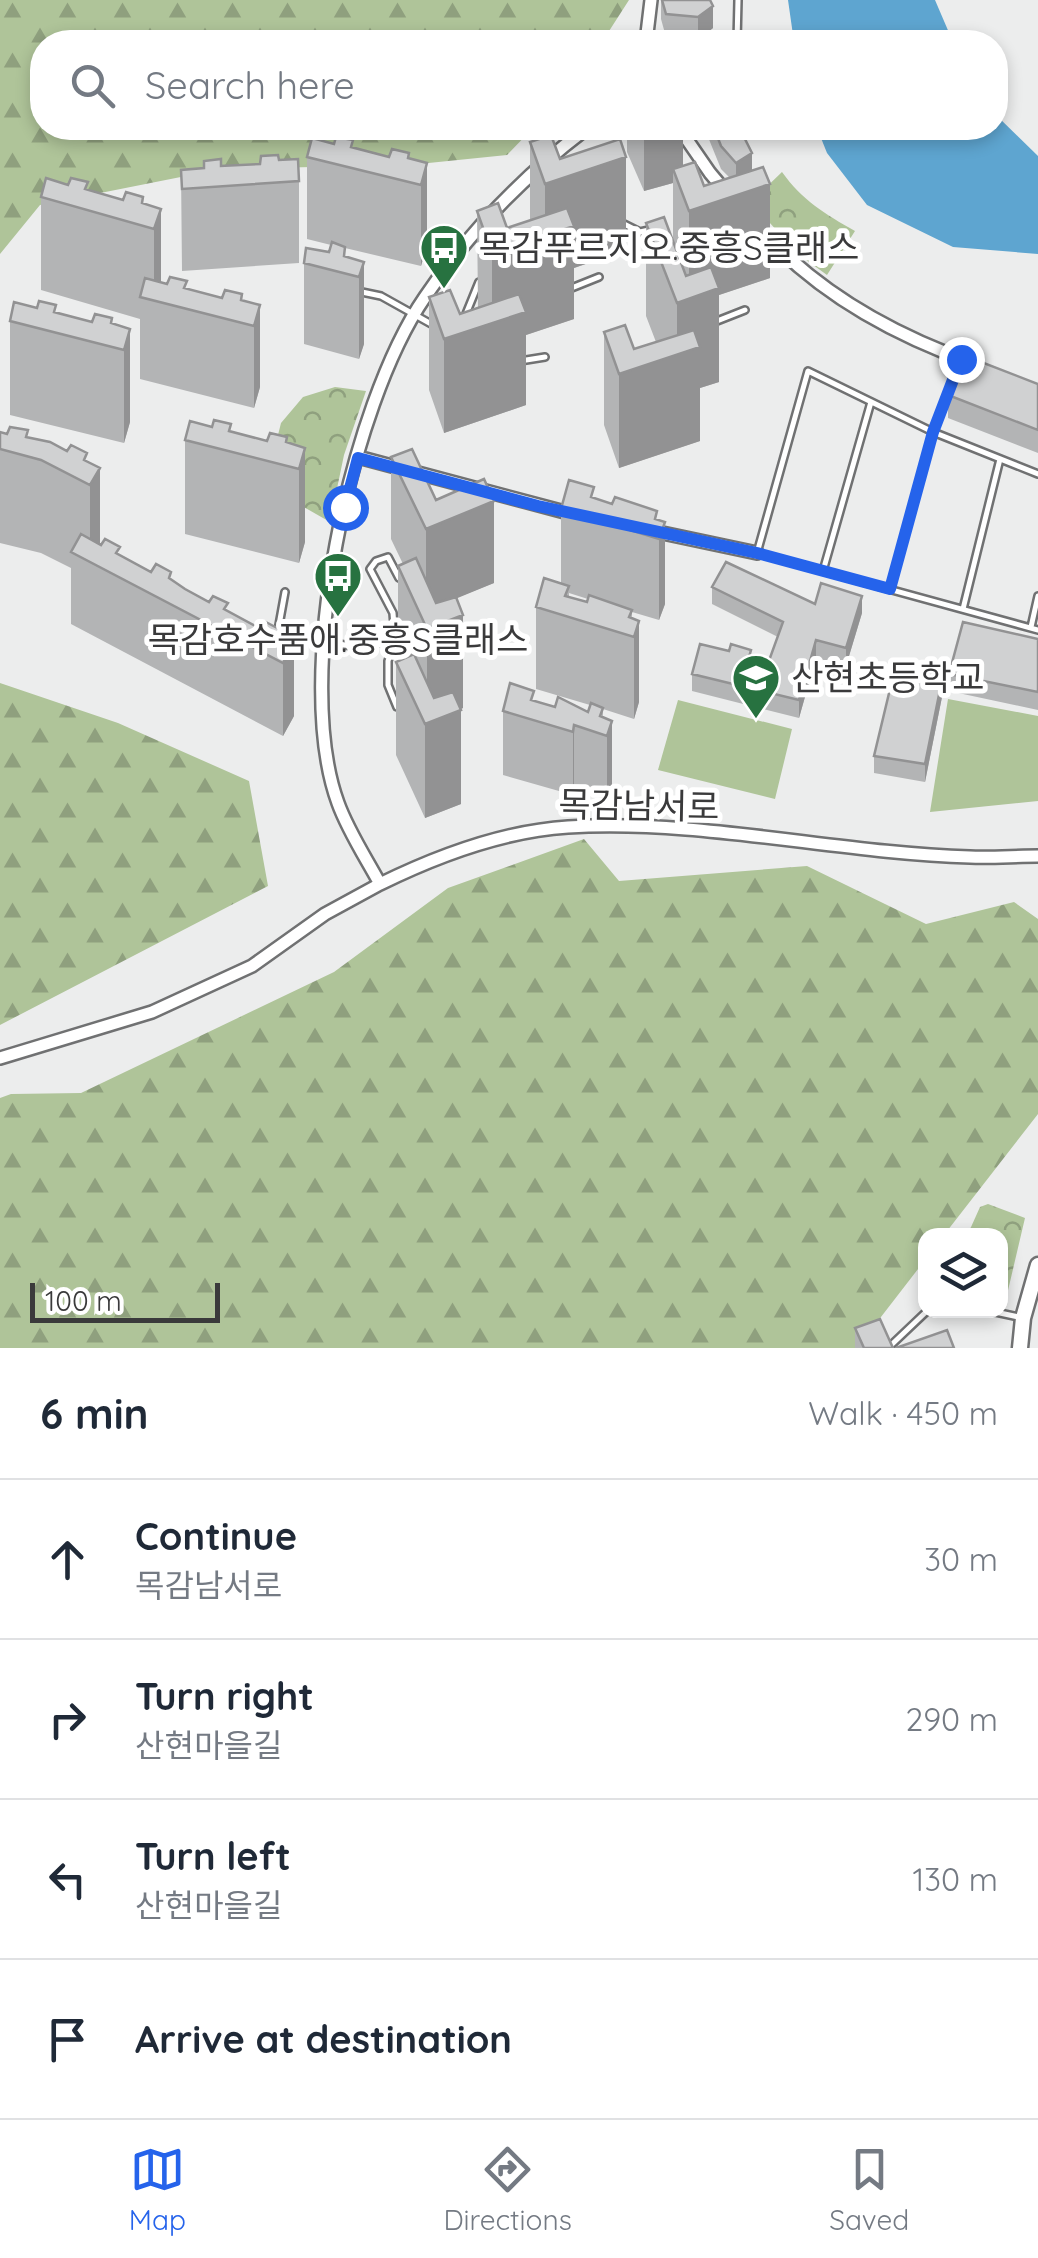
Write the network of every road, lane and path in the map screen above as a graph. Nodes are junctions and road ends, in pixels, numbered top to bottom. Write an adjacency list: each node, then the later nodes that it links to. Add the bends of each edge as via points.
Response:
1 (652, 0): 3 (street)
2 (738, 0): 4 (lane)
3 (648, 30)
4 (737, 30)
5 (571, 140): 18 (street, via 478,228)
6 (687, 140): 7 (street)
7 (734, 200)
8 (611, 218): 11 (lane)
9 (758, 226): 24 (street, via 816,284)
10 (656, 228): 11 (lane)
11 (640, 232): 12 (lane)
12 (646, 244)
13 (482, 274): 20 (lane)
14 (599, 277): 16 (lane)
15 (354, 290): 18 (lane)
16 (557, 291)
17 (745, 310): 19 (lane)
18 (416, 314): 21 (lane); 28 (street, via 392,356)
19 (712, 323)
20 (463, 326)
21 (444, 332)
22 (545, 357): 23 (lane)
23 (505, 359)
24 (961, 359): 25 (street); 27 (lane)
25 (992, 370)
26 (871, 402): 27 (lane); 33 (lane, via 808,371); 34 (lane)
27 (933, 432): 29 (lane); 35 (lane)
28 (358, 458): 31 (street); 44 (street)
29 (1000, 459): 30 (lane); 39 (lane)
30 (1038, 474)
31 (593, 518)
32 (648, 530): 33 (street)
33 (757, 553): 34 (lane)
34 (823, 571): 35 (lane)
35 (890, 589): 39 (lane)
36 (285, 592): 42 (lane)
37 (406, 592): 43 (lane, via 388,557 376,561 370,570 393,613)
38 (1038, 596): 40 (lane)
39 (962, 609): 40 (lane)
40 (1034, 629)
41 (414, 634): 43 (lane)
42 (277, 636): 44 (lane); 45 (lane)
43 (395, 640): 44 (lane); 46 (lane, via 388,685)
44 (322, 644): 48 (street, via 326,756 338,804)
45 (277, 646)
46 (398, 711)
47 (1038, 856): 48 (street, 목감남서로, via 969,857 674,829 566,827 425,862)
48 (380, 884): 49 (street, 목감남서로, via 252,966 168,1004)
49 (0, 1058)
50 (1038, 1265): 53 (street)
51 (1008, 1315): 53 (lane)
52 (920, 1318): 54 (lane)
53 (1023, 1318): 55 (street)
54 (888, 1348)
55 (1020, 1348)

